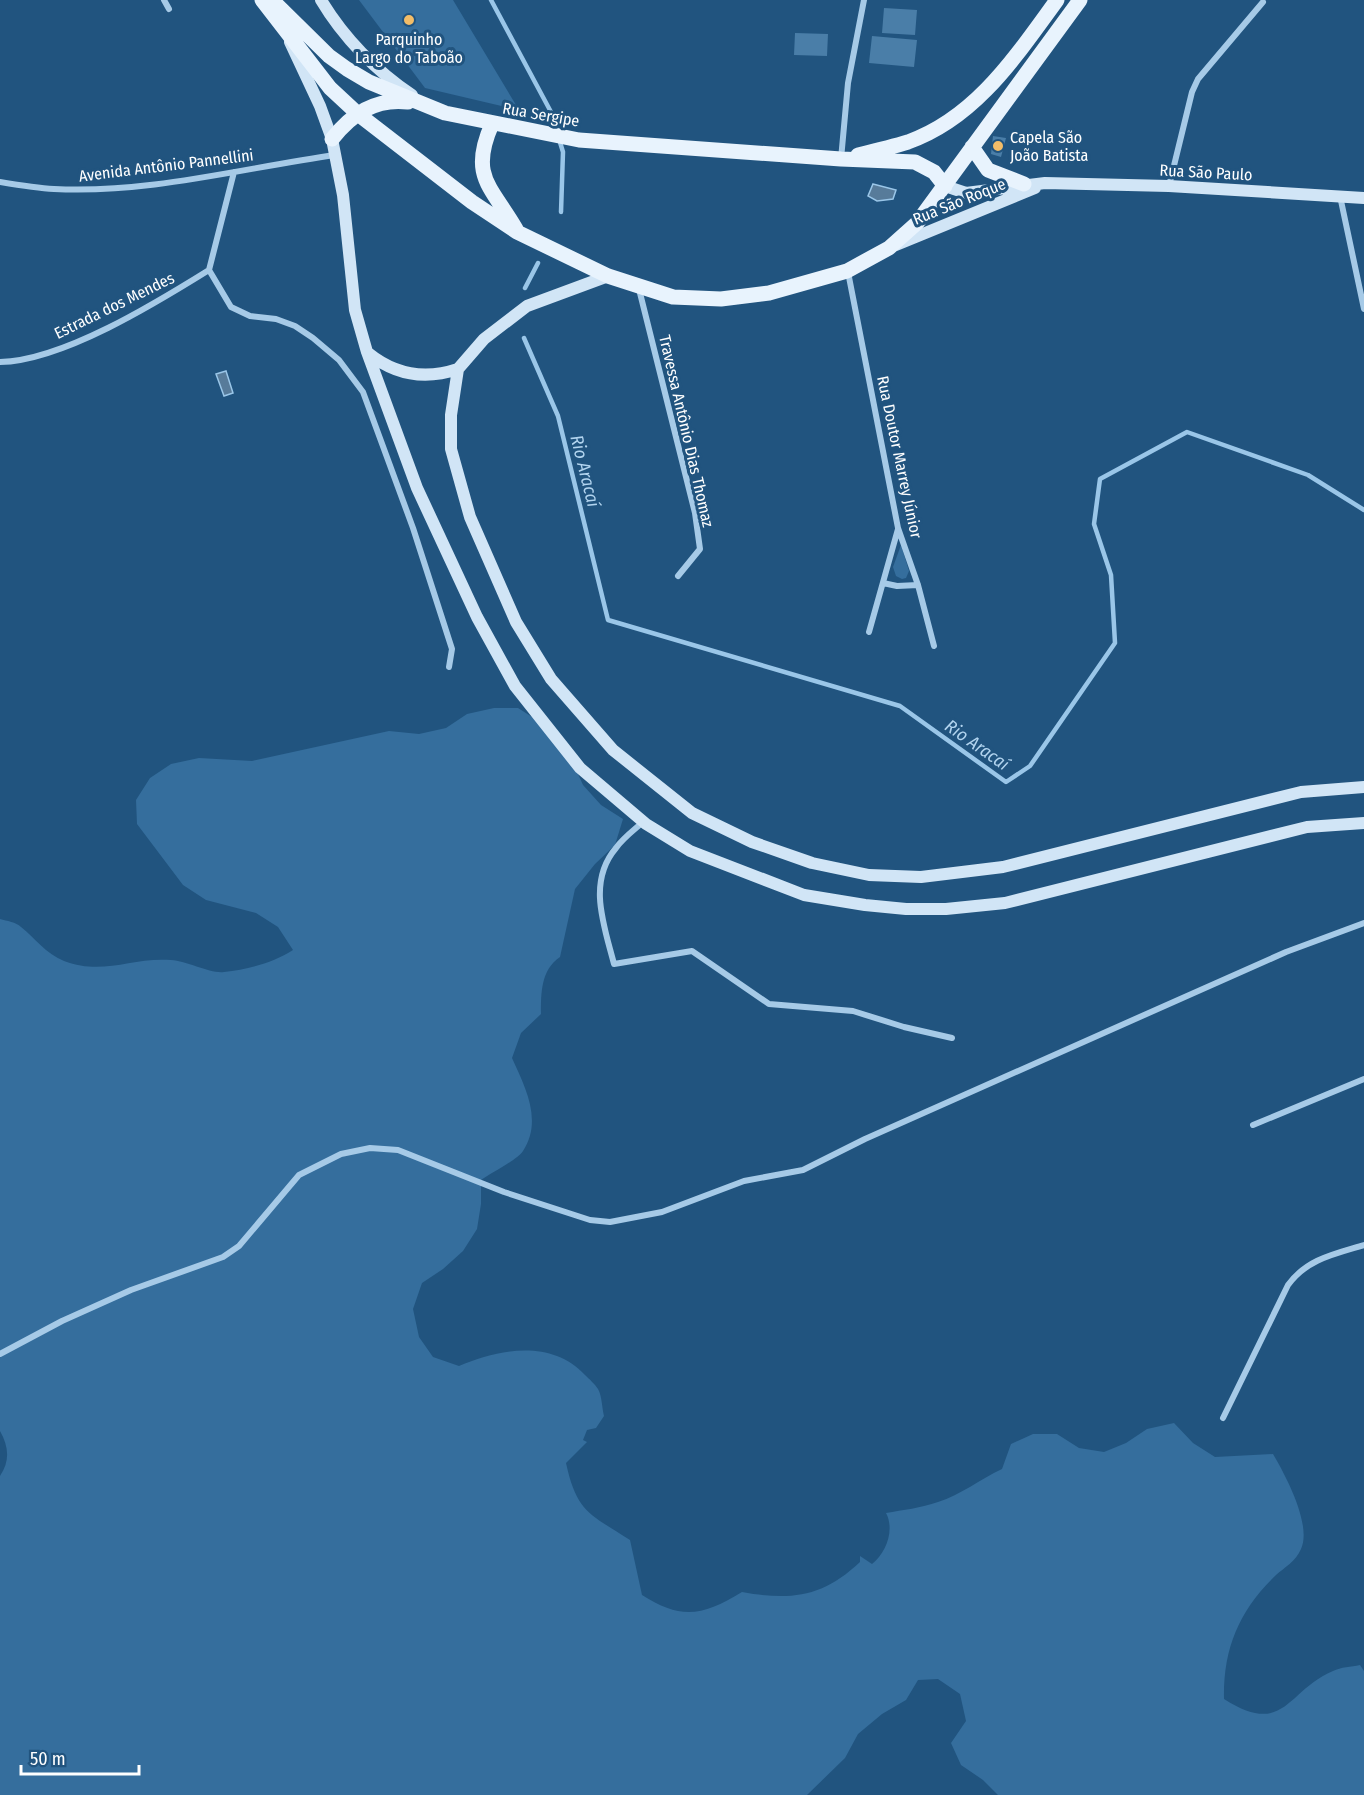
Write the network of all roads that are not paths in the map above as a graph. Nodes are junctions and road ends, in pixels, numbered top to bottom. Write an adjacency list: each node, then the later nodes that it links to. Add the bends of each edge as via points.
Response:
1 (164, 0): 9 (street)
2 (262, 0): 10 (main road)
3 (272, 0): 11 (main road, Rua Sergipe, via 347,69)
4 (321, 0): 11 (main road, via 336,26 392,82)
5 (864, 0): 17 (street, via 848,83)
6 (1057, 0): 17 (main road, via 1017,55 969,106 909,142)
7 (1080, 0): 15 (main road)
8 (1263, 2): 23 (street, via 1198,79)
9 (169, 9)
10 (284, 30): 12 (main road, via 330,88); 14 (main road)
11 (427, 106): 12 (main road, via 394,101 373,104); 13 (main road, Rua Sergipe)
12 (358, 114): 14 (main road); 26 (main road)
13 (492, 124): 17 (main road, Rua Sergipe, via 579,140); 26 (main road, via 485,139 481,168)
14 (332, 139): 16 (main road)
15 (972, 147): 21 (main road, via 988,170); 22 (main road)
16 (335, 155): 18 (street, Avenida Antônio Pannellini); 33 (main road, via 355,310)
17 (841, 159): 22 (main road, Rua Sergipe, via 915,162 934,172)
18 (234, 172): 19 (street, Avenida Antônio Pannellini, via 91,189); 28 (street)
19 (0, 182)
20 (1046, 183): 21 (main road, Rua São Roque); 23 (main road, Rua São Paulo); 27 (main road, Rua São Roque)
21 (1024, 184): 22 (main road, Rua São Roque, via 966,193)
22 (945, 186): 27 (main road, via 917,223)
23 (1170, 186): 24 (main road, Rua São Paulo)
24 (1340, 195): 25 (main road, Rua São Paulo); 32 (street)
25 (1364, 198)
26 (517, 232): 30 (main road)
27 (889, 248): 29 (main road)
28 (209, 270): 34 (street, Estrada dos Mendes, via 164,299 83,338 16,362); 42 (street, via 231,307 250,316 295,326 339,360 363,392 452,649)
29 (847, 272): 31 (main road, via 769,293 721,299 673,297); 36 (street, Rua Doutor Marrey Júnior)
30 (608, 276): 31 (main road); 35 (main road, via 526,306 484,339)
31 (638, 286): 37 (street, Travessa Antônio Dias Thomaz, via 700,549)
32 (1364, 309)
33 (367, 352): 35 (main road, via 387,367 410,374 434,375); 44 (main road, via 417,488 477,617 515,686 580,768)
34 (0, 362)
35 (458, 369): 43 (main road, via 451,449 470,517 516,622 551,679 613,750 692,813 752,842 812,863 869,875 961,874 1003,867 1301,792)
36 (898, 528): 38 (street); 39 (street, Rua Doutor Marrey Júnior)
37 (678, 576)
38 (883, 583): 39 (street); 40 (street)
39 (918, 585): 41 (street, Rua Doutor Marrey Júnior)
40 (869, 632)
41 (934, 646)
42 (448, 667)
43 (1364, 787)
44 (644, 822): 45 (main road, via 690,851 804,895 906,909 1005,903 1307,827); 47 (street, via 616,848 600,874 600,910 614,964 692,951 770,1004 853,1011)
45 (1364, 824)
46 (1364, 923): 51 (street, via 1286,952 803,1170 744,1181 630,1220 590,1220 504,1192 398,1150 370,1148 340,1154 299,1175 239,1246 223,1257 131,1290)
47 (952, 1038)
48 (1364, 1079): 49 (street)
49 (1253, 1125)
50 (1364, 1245): 52 (street, via 1315,1260 1297,1273)
51 (0, 1354)
52 (1223, 1418)

